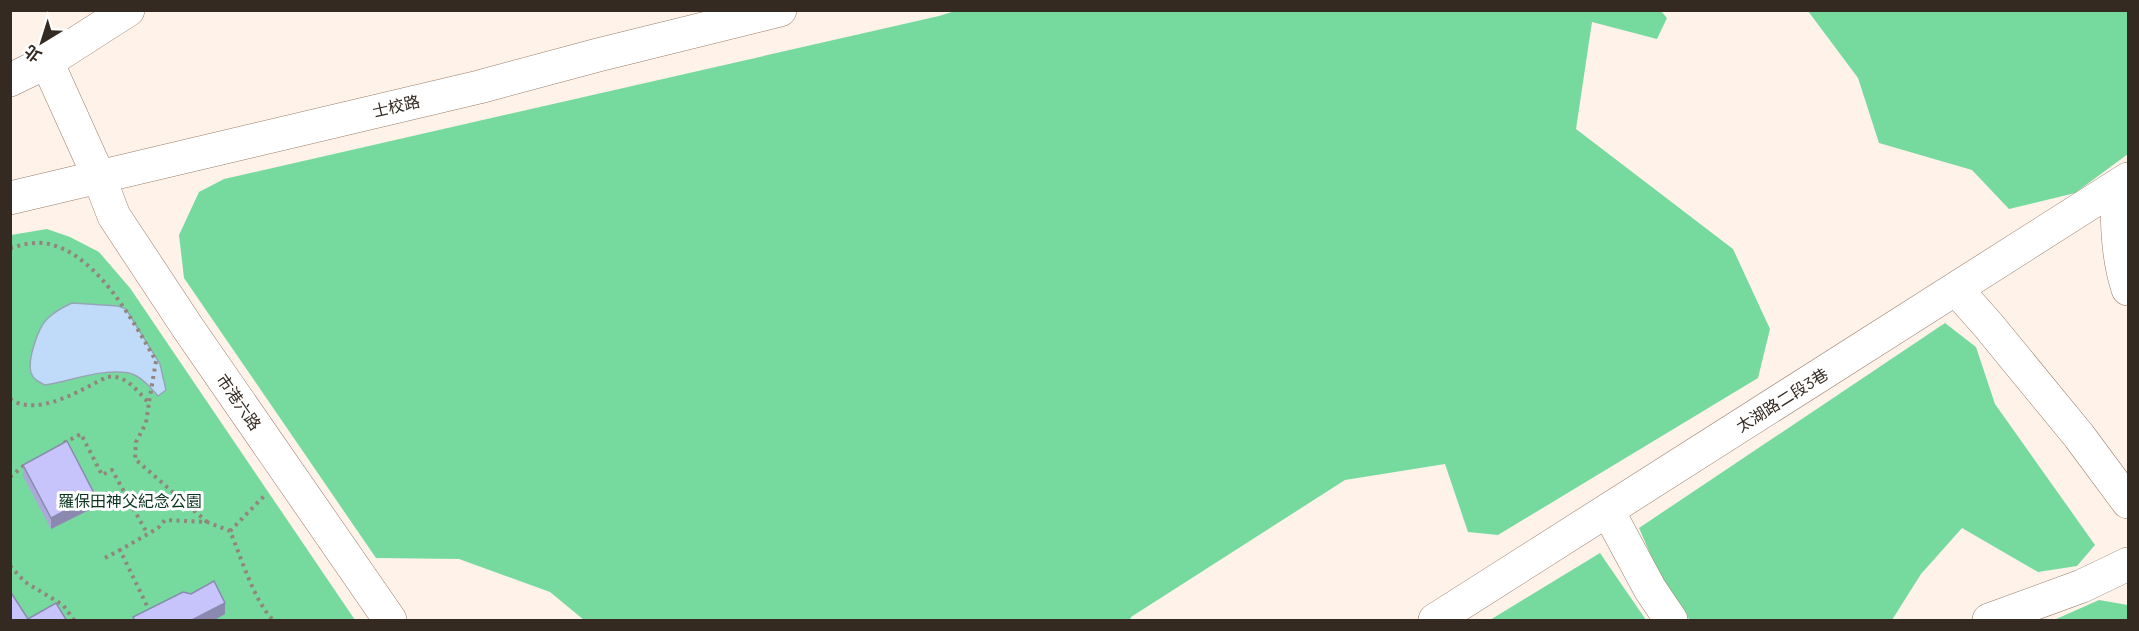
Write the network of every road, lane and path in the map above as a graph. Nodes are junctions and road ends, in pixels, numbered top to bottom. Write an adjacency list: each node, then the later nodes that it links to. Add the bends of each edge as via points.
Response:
1 (128, 10): 3 (street)
2 (780, 10): 5 (street, 士校路, via 479,87)
3 (47, 62): 4 (street); 5 (street, 市港六路)
4 (10, 80)
5 (99, 177): 7 (street, 士校路); 29 (street, 市港六路, via 114,216 147,267)
6 (2123, 182): 9 (street, 太湖路二段3巷); 10 (street, via 2117,228)
7 (10, 198)
8 (10, 248): 12 (path, via 40,242 54,245 101,276 156,361)
9 (1956, 289): 17 (street, via 2079,436); 18 (street, 太湖路二段3巷)
10 (2128, 289)
11 (10, 399): 12 (path, via 30,405 53,403 112,376 127,380)
12 (149, 403): 19 (path, via 146,423 136,442 135,459)
13 (60, 445): 21 (path, via 81,434 102,475 112,470)
14 (33, 460): 15 (path)
15 (10, 477)
16 (267, 492): 20 (path)
17 (2128, 502)
18 (1608, 510): 30 (street, 太湖路二段3巷); 31 (street)
19 (207, 522): 20 (path); 21 (path, via 165,520)
20 (230, 531): 28 (path, via 259,600)
21 (147, 534): 22 (path)
22 (120, 550): 23 (path); 26 (path)
23 (105, 558)
24 (2128, 564): 32 (street)
25 (10, 566): 27 (path, via 25,582 63,605)
26 (153, 619)
27 (74, 621)
28 (273, 621)
29 (390, 621)
30 (1435, 621)
31 (1671, 621)
32 (1989, 621)

